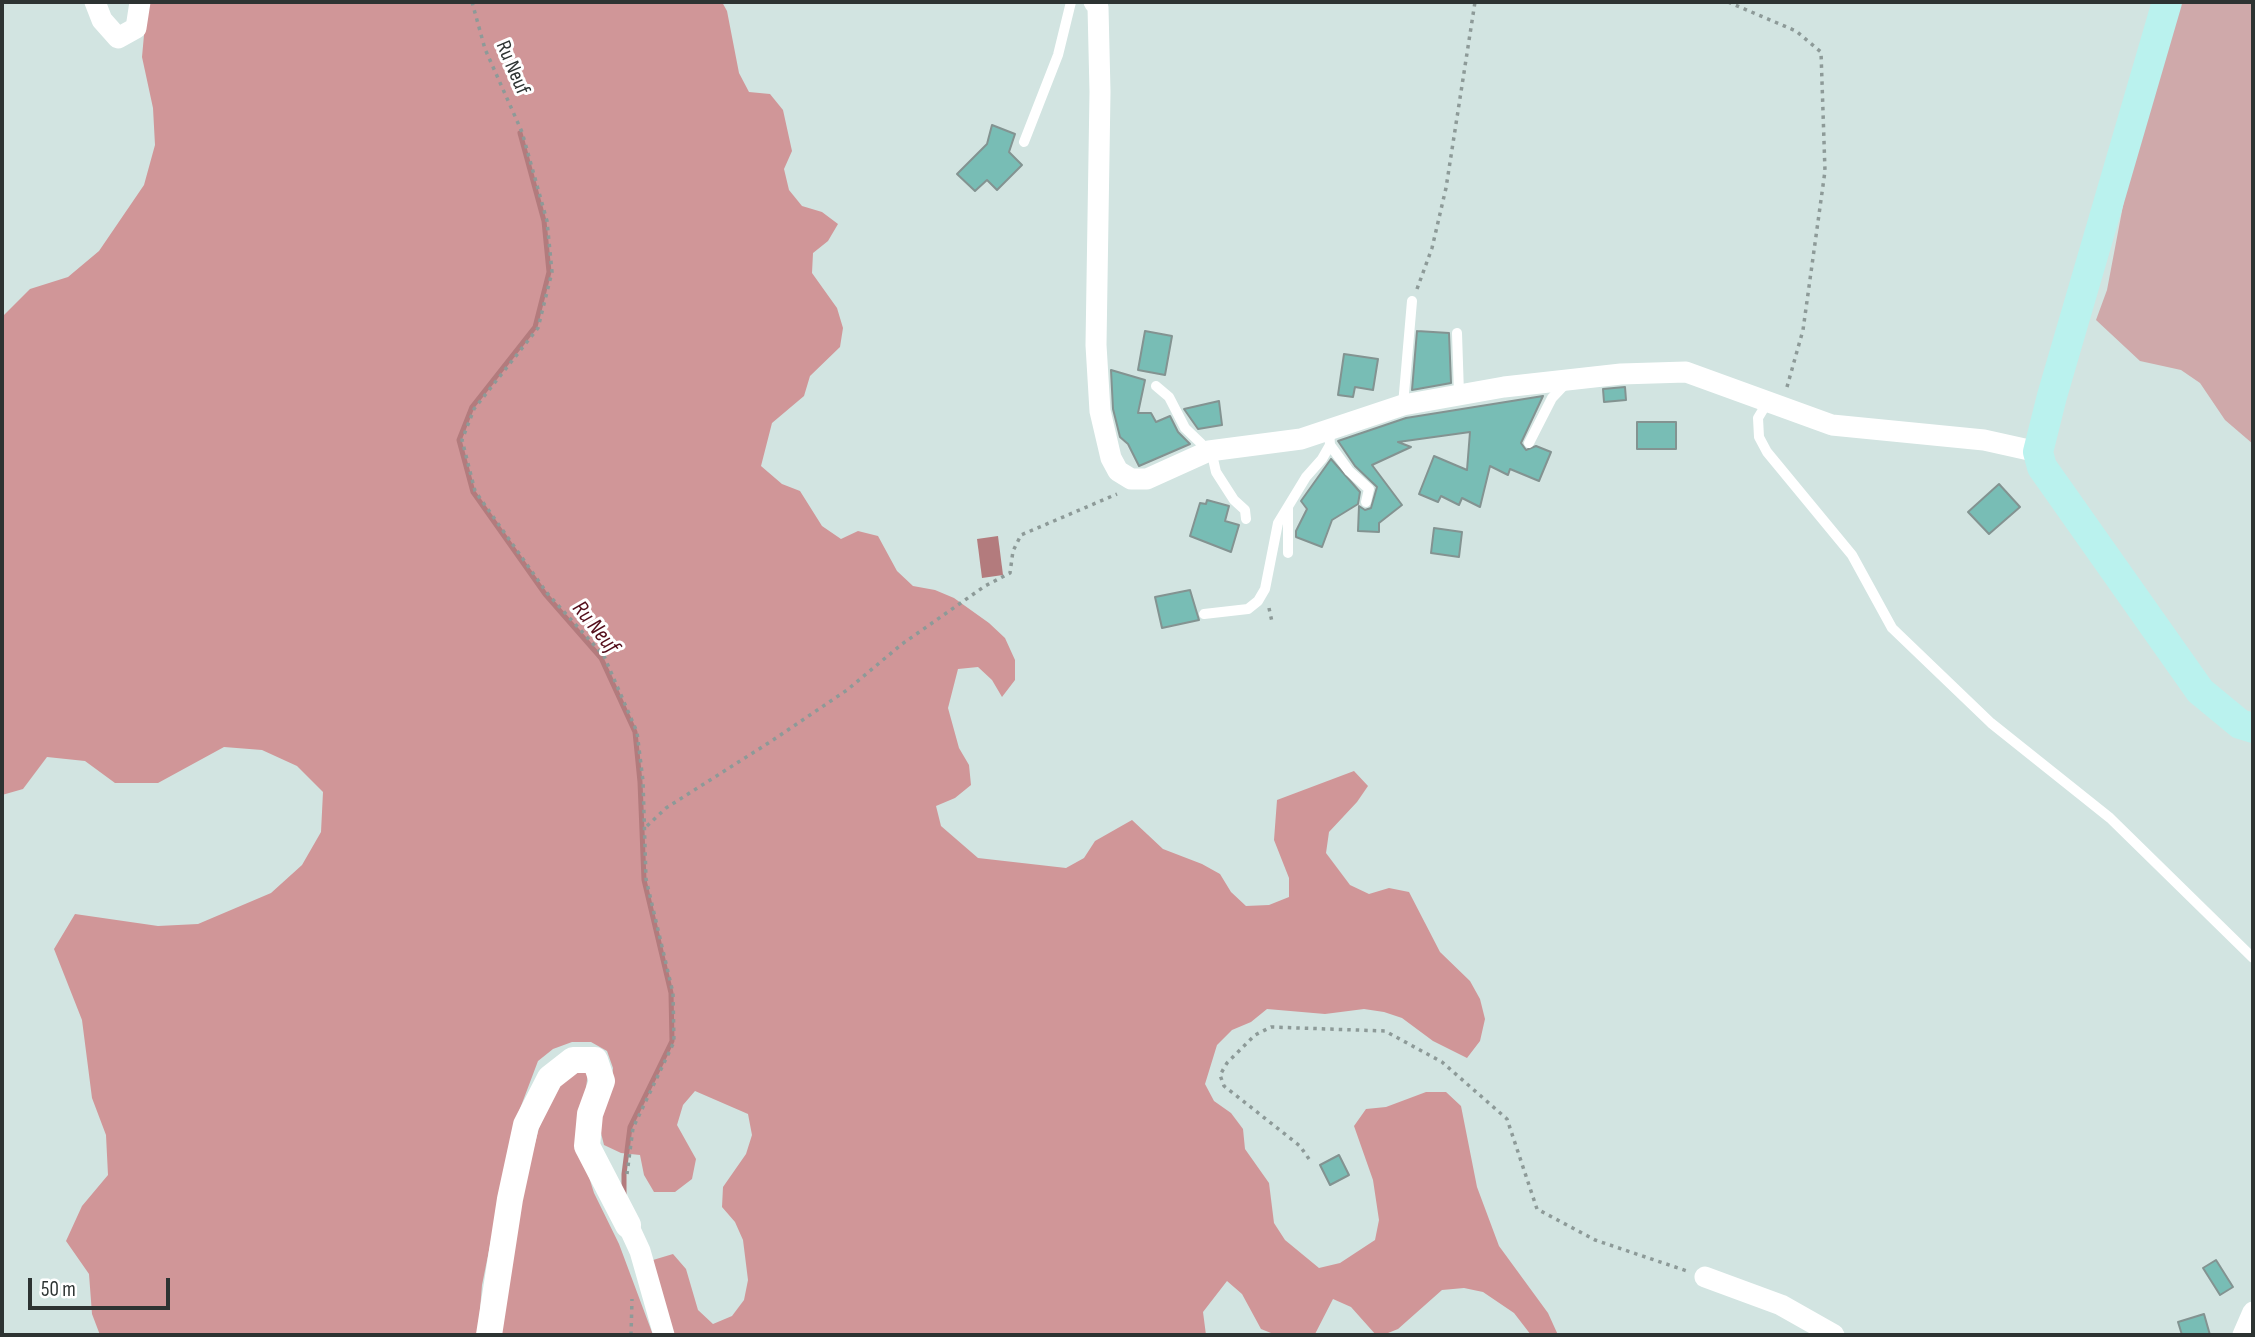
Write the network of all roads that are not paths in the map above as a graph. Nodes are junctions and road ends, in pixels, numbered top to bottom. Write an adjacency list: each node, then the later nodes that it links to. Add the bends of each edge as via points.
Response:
1 (95, 2): 2 (street, via 102,20 118,38 136,28)
2 (140, 2)
3 (1071, 2): 6 (lane, via 1058,55)
4 (1094, 2): 16 (street, via 1099,56 1096,345 1100,411 1111,458 1118,471 1131,479 1147,479)
5 (2167, 2): 17 (main road)
6 (1024, 142)
7 (1412, 301): 12 (lane)
8 (1457, 333): 11 (lane)
9 (1570, 379): 11 (street); 13 (street, via 1686,372); 15 (lane, via 1552,398)
10 (1156, 386): 16 (lane, via 1169,397 1185,428)
11 (1459, 394): 12 (street)
12 (1403, 405): 14 (street)
13 (1773, 405): 17 (street, via 1832,425 1984,440); 24 (lane, via 1758,418 1759,437 1767,452 1852,555 1892,628 1991,723 2040,759 2158,862)
14 (1330, 437): 16 (street); 18 (lane, via 1349,471 1370,489); 19 (lane)
15 (1529, 443)
16 (1210, 451): 20 (lane, via 1216,472 1245,510)
17 (2038, 452): 23 (main road, via 2050,478 2200,691)
18 (1366, 502)
19 (1288, 505): 21 (lane); 22 (lane, via 1272,541 1265,589 1258,601 1248,608)
20 (1246, 519)
21 (1288, 553)
22 (1204, 614)
23 (2253, 728)
24 (2253, 958)
25 (628, 1225): 28 (street, via 587,1146 590,1114 602,1081 595,1060 573,1060 550,1078 526,1125); 29 (street)
26 (1705, 1277): 30 (street, via 1781,1305)
27 (2253, 1312): 31 (street)
28 (489, 1335)
29 (664, 1335)
30 (1834, 1335)
31 (2243, 1335)

